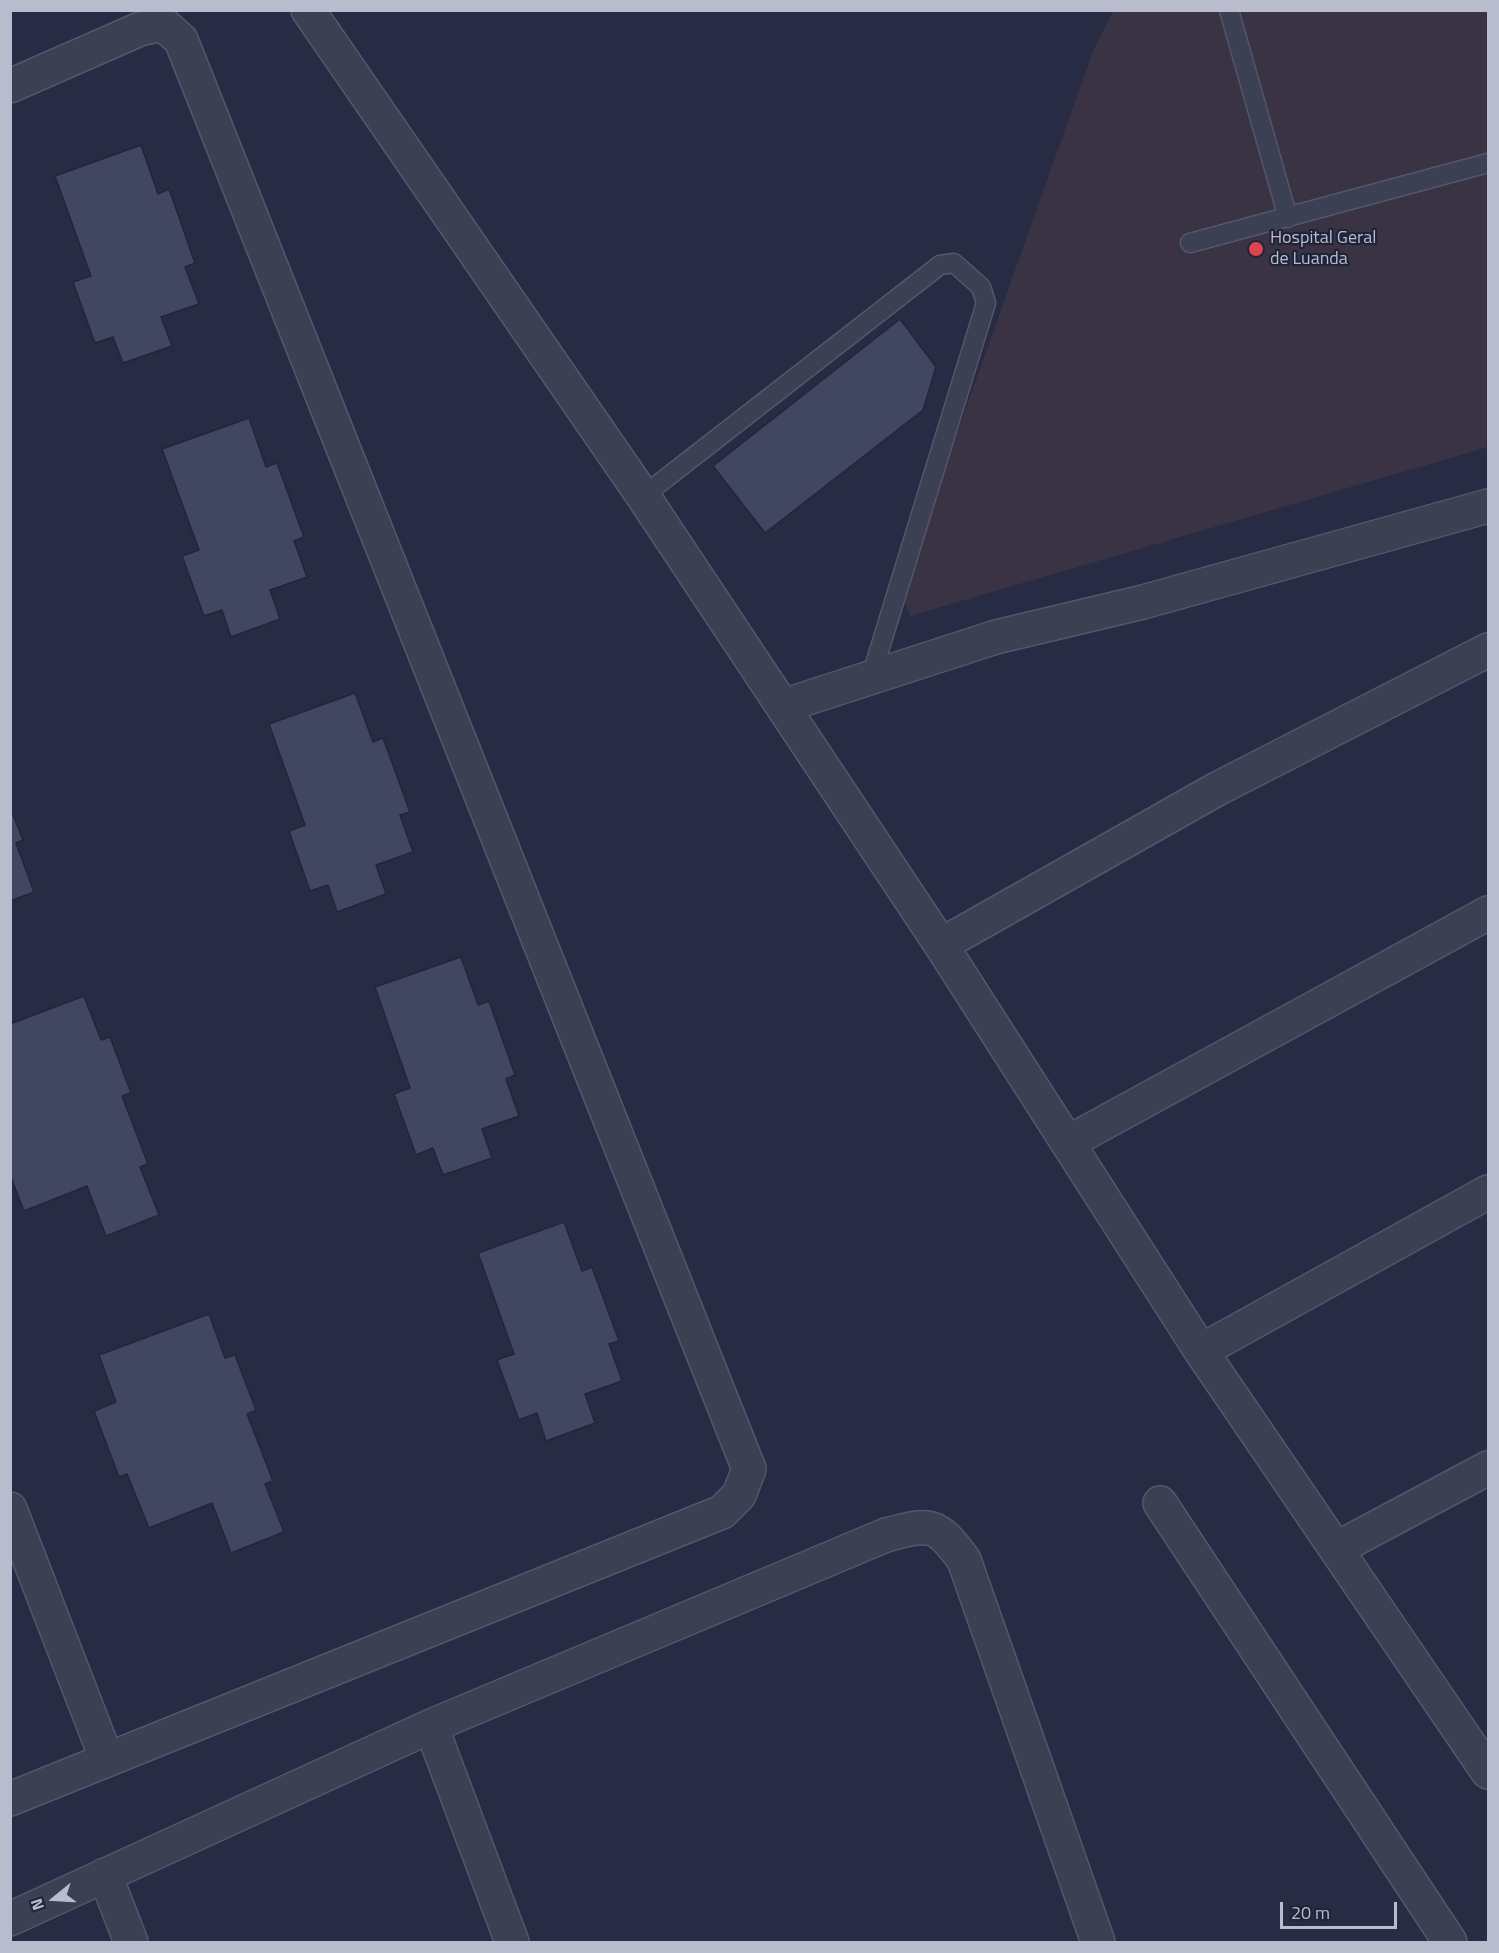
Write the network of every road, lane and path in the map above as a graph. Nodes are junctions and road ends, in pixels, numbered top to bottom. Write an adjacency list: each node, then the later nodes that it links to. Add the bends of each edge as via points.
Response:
1 (308, 10): 7 (street)
2 (1229, 10): 5 (lane)
3 (10, 86): 22 (street, via 140,28 163,24 181,40 749,1468 739,1495 722,1512)
4 (1488, 163): 5 (lane)
5 (1288, 218): 6 (lane)
6 (1190, 243)
7 (643, 496): 10 (lane, via 940,265 954,263 981,287 986,303); 11 (street)
8 (1488, 506): 10 (street, via 1143,602 996,637)
9 (1488, 650): 13 (street, via 1217,789)
10 (871, 677): 11 (street)
11 (783, 706): 13 (street)
12 (1488, 913): 14 (street)
13 (941, 945): 14 (street)
14 (1070, 1142): 16 (street)
15 (1488, 1192): 16 (street)
16 (1202, 1351): 20 (street)
17 (1488, 1468): 20 (street)
18 (1160, 1503): 30 (street)
19 (10, 1509): 22 (street)
20 (1336, 1550): 23 (street)
21 (431, 1726): 25 (street); 28 (street); 29 (street, via 886,1534 919,1526 944,1533 964,1560)
22 (107, 1760): 24 (street)
23 (1488, 1772)
24 (10, 1799)
25 (105, 1875): 26 (street); 27 (street)
26 (10, 1918)
27 (131, 1942)
28 (512, 1942)
29 (1098, 1942)
30 (1450, 1942)

